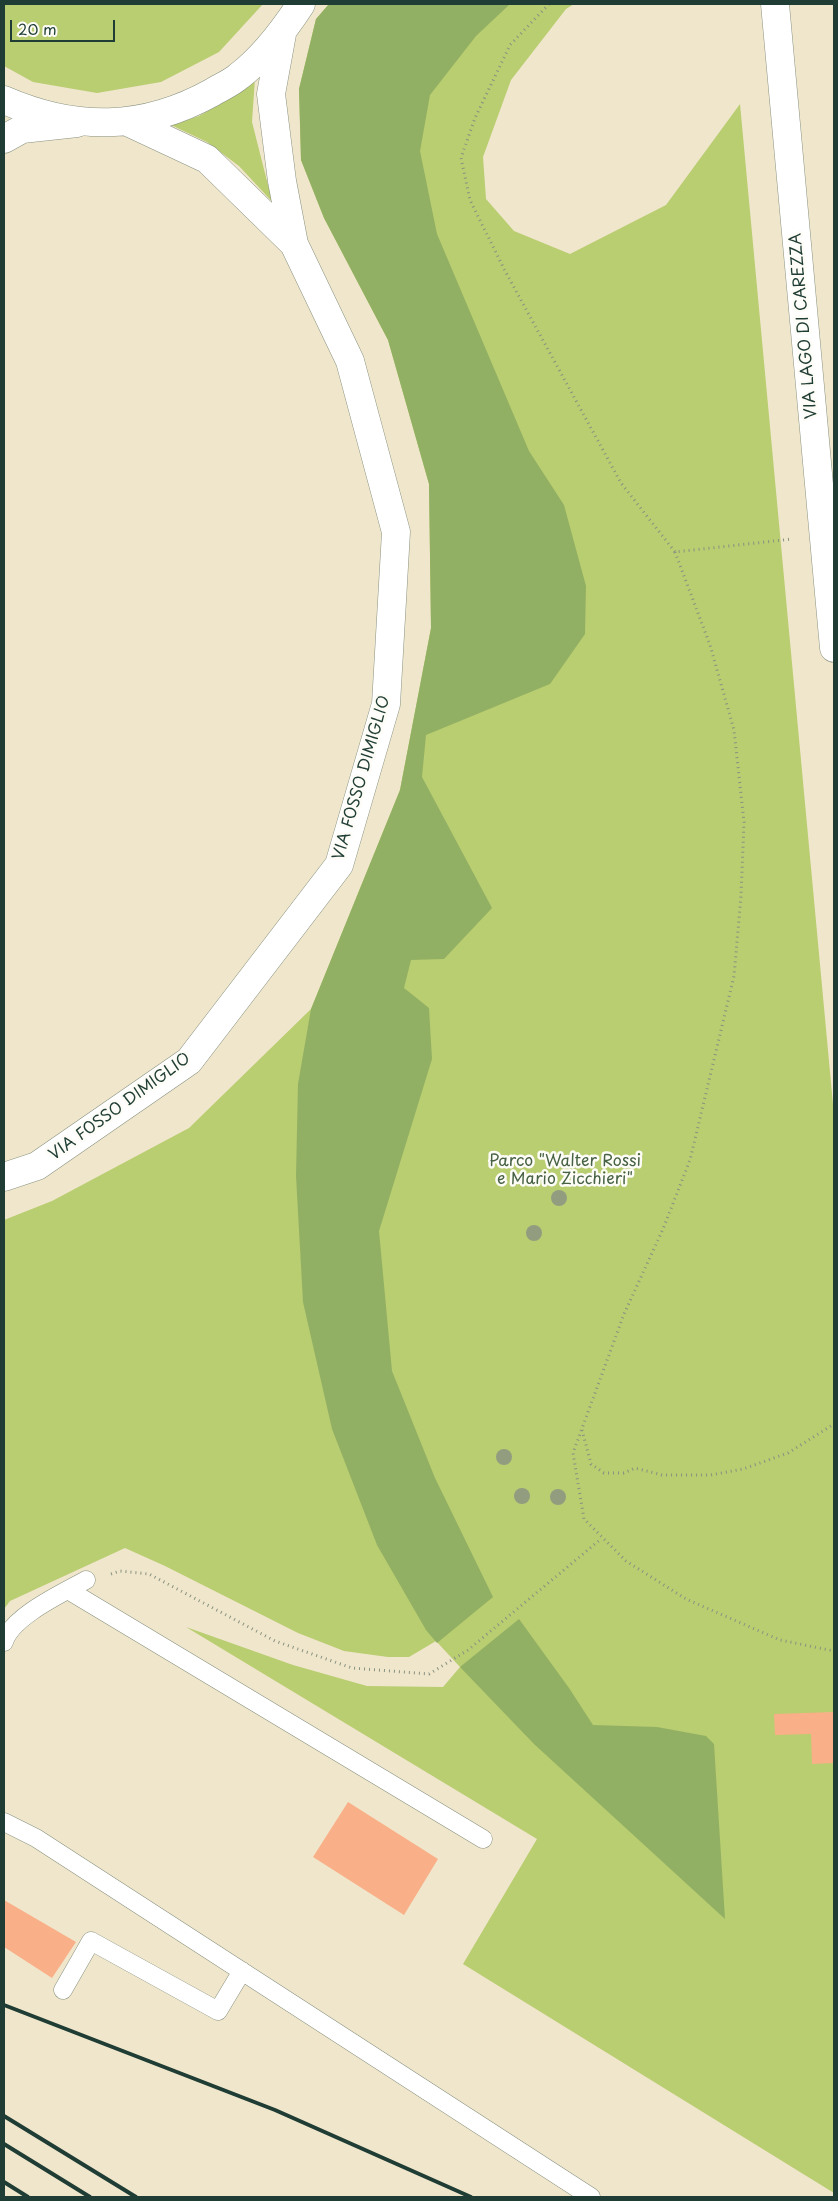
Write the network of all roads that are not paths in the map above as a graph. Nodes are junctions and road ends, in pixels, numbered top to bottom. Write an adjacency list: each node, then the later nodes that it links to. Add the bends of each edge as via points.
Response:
1 (301, 4): 3 (main road)
2 (775, 4): 9 (main road, VIA LAGO DI CAREZZA)
3 (282, 34): 6 (main road, via 239,77 187,106); 8 (main road, VIA FOSSO DIMIGLIO, via 271,94)
4 (4, 100): 5 (main road, via 33,112)
5 (80, 122): 6 (main road); 7 (main road, via 22,129)
6 (128, 122): 8 (main road, VIA FOSSO DIMIGLIO, via 207,159)
7 (4, 138)
8 (294, 244): 11 (main road, VIA FOSSO DIMIGLIO, via 350,361 396,532 386,704 339,865 189,1060 37,1166)
9 (829, 535): 10 (main road, VIA LAGO DI CAREZZA)
10 (834, 648)
11 (4, 1177)
12 (86, 1580): 13 (lane)
13 (68, 1590): 14 (lane, via 32,1610 6,1635); 16 (lane)
14 (4, 1642)
15 (4, 1822): 17 (lane, via 36,1838)
16 (483, 1839)
17 (242, 1971): 18 (lane, via 218,2011 91,1941); 19 (lane)
18 (62, 1990)
19 (591, 2197)

